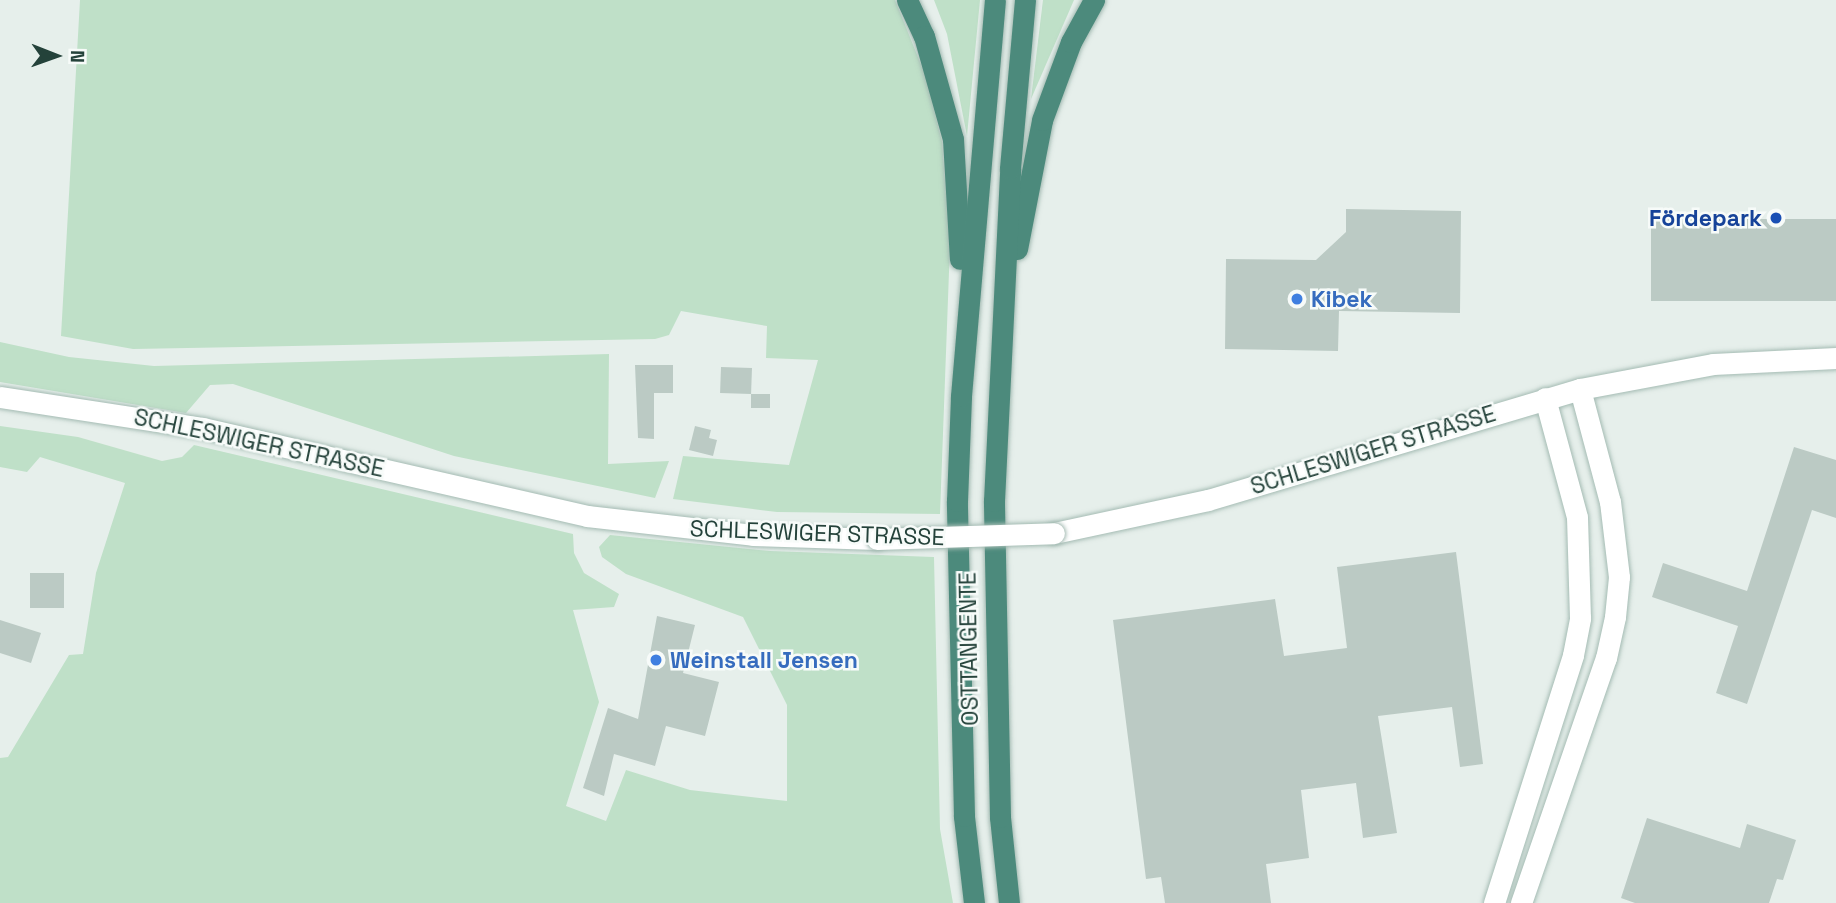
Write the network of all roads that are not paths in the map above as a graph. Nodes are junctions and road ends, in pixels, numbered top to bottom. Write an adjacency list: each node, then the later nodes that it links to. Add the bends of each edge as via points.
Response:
1 (907, 0): 8 (highway, via 924,36 953,139)
2 (995, 0): 8 (highway)
3 (1025, 0): 7 (highway)
4 (1094, 0): 7 (highway, via 1071,42 1042,120 1025,197)
5 (1836, 358): 6 (main road, SCHLESWIGER STRASSE, via 1713,364)
6 (1580, 389): 10 (main road, SCHLESWIGER STRASSE); 14 (main road, via 1610,502 1619,577 1615,617 1606,658)
7 (997, 393): 12 (highway, OSTTANGENTE, via 993,582 1000,817)
8 (961, 396): 11 (highway, OSTTANGENTE, via 957,589 964,816)
9 (0, 397): 10 (main road, SCHLESWIGER STRASSE, bridge, via 203,428 587,516 753,535 877,539 1054,533 1208,499)
10 (1545, 398): 13 (main road, via 1577,517 1580,618 1573,655)
11 (974, 903)
12 (1009, 903)
13 (1494, 903)
14 (1521, 903)

